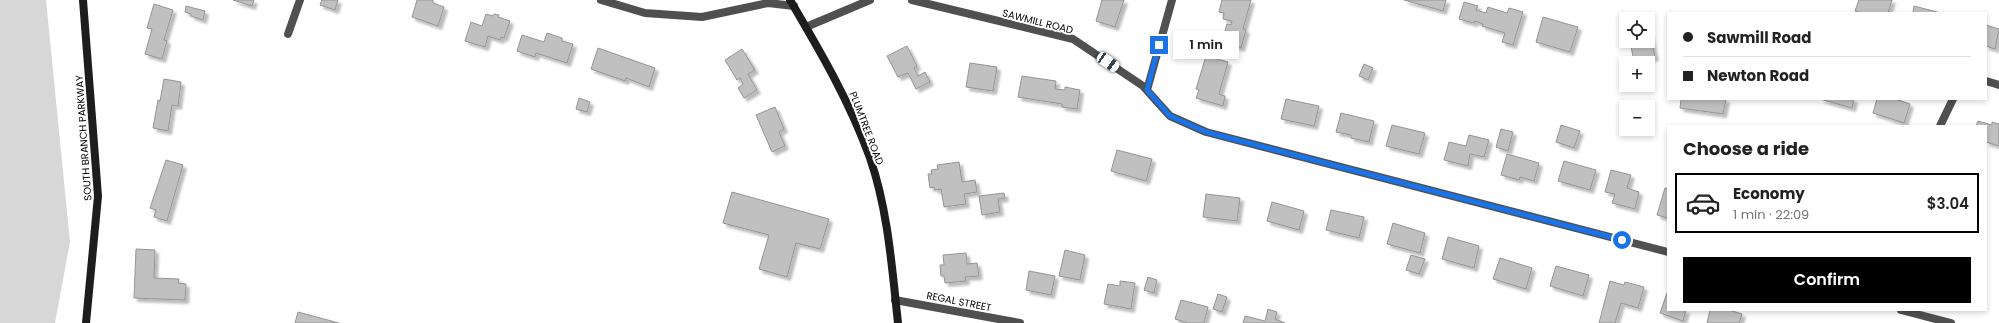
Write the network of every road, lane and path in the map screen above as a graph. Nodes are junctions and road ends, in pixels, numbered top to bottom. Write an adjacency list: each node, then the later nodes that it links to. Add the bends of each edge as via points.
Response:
1 (83, 0): 18 (street, SOUTH BRANCH PARKWAY, via 98,196)
2 (300, 0): 9 (street)
3 (601, 0): 7 (street, via 645,13 702,16 768,3)
4 (870, 0): 8 (street)
5 (912, 0): 12 (street, SAWMILL ROAD, via 1073,40)
6 (1172, 0): 12 (street)
7 (792, 3): 8 (street, PLUMTREE ROAD)
8 (806, 27): 16 (street, PLUMTREE ROAD, via 842,92 870,159 884,214)
9 (288, 34)
10 (1987, 81): 11 (street)
11 (1999, 85)
12 (1147, 90): 15 (street, SAWMILL ROAD, via 1170,116 1206,132)
13 (1952, 100): 14 (street)
14 (1940, 125)
15 (1667, 252)
16 (895, 300): 19 (street, PLUMTREE ROAD); 20 (street, REGAL STREET)
17 (1905, 311): 21 (street)
18 (87, 323)
19 (898, 323)
20 (1020, 323)
21 (1951, 323)

